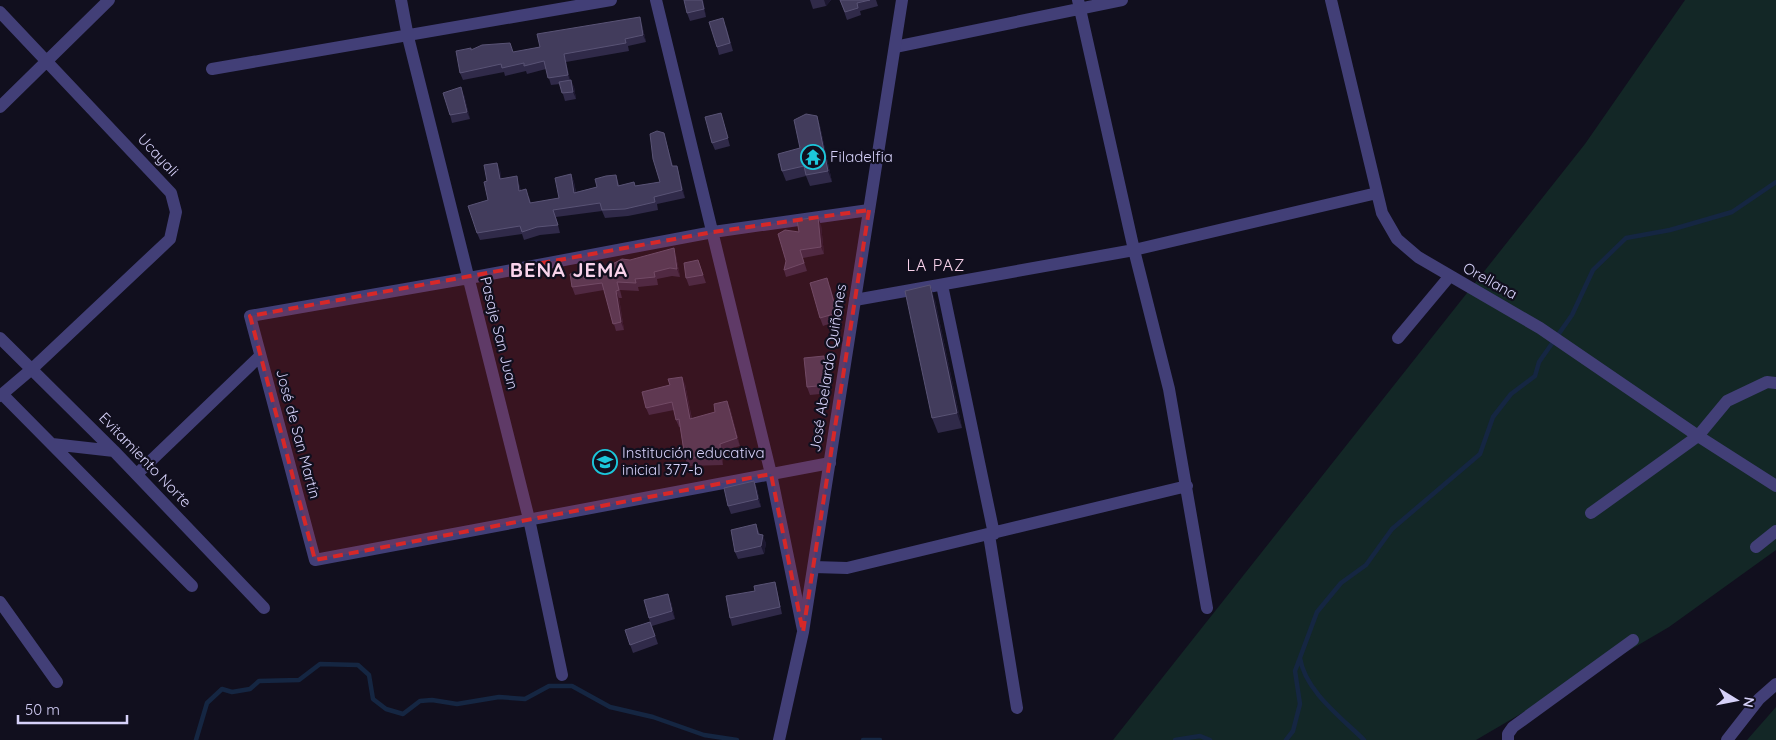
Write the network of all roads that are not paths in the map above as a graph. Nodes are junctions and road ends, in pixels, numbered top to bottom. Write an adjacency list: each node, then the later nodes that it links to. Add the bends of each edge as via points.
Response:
1 (109, 0): 12 (street)
2 (401, 0): 10 (street, Pasaje San Juan)
3 (611, 0): 10 (street)
4 (656, 0): 17 (street)
5 (902, 0): 11 (street, José Abelardo Quiñones)
6 (1122, 0): 8 (street)
7 (1331, 0): 15 (street, Orellana)
8 (1079, 4): 11 (street); 18 (street)
9 (0, 12): 12 (street, Ucayali)
10 (408, 37): 13 (street); 20 (street, Pasaje San Juan)
11 (895, 47): 16 (street, José Abelardo Quiñones)
12 (48, 61): 14 (street); 26 (street, Ucayali, via 171,193 176,212 170,239)
13 (212, 70)
14 (0, 107)
15 (1378, 193): 18 (street); 19 (street, Orellana, via 1382,213 1397,240)
16 (869, 210): 17 (street); 22 (street, José Abelardo Quiñones)
17 (712, 232): 20 (street); 34 (street)
18 (1134, 250): 21 (street); 35 (street, via 1169,389)
19 (1449, 277): 24 (street); 29 (street, Orellana, via 1540,328)
20 (469, 278): 25 (street, José de San Martín, via 250,316); 38 (street, Pasaje San Juan)
21 (942, 285): 22 (street); 40 (street)
22 (855, 300): 32 (street, José Abelardo Quiñones)
23 (0, 338): 26 (street, Evitamiento Norte)
24 (1398, 338)
25 (260, 356): 33 (street); 38 (street, José de San Martín, via 315,560)
26 (33, 368): 28 (street, Ucayali); 31 (street, Evitamiento Norte)
27 (1776, 384): 29 (street, via 1768,382 1728,401)
28 (1, 395): 30 (street)
29 (1698, 436): 36 (street, Orellana); 37 (street)
30 (52, 444): 31 (street); 43 (street)
31 (114, 451): 33 (street, Evitamiento Norte)
32 (830, 463): 34 (street); 42 (street, José Abelardo Quiñones)
33 (137, 474): 45 (street, Evitamiento Norte)
34 (771, 474): 38 (street); 47 (street)
35 (1187, 486): 40 (street); 46 (street)
36 (1776, 486)
37 (1591, 513)
38 (529, 519): 49 (street, Pasaje San Juan)
39 (1776, 531): 41 (street)
40 (991, 534): 42 (street, via 847,568); 52 (street)
41 (1756, 547)
42 (814, 567): 47 (street, José Abelardo Quiñones)
43 (192, 586)
44 (0, 602): 50 (street)
45 (264, 608)
46 (1207, 608)
47 (803, 632): 53 (street, José Abelardo Quiñones)
48 (1634, 640): 54 (street, via 1513,726)
49 (562, 675)
50 (57, 682)
51 (1776, 684): 55 (street)
52 (1016, 708)
53 (780, 736)
54 (1508, 740)
55 (1727, 740)

